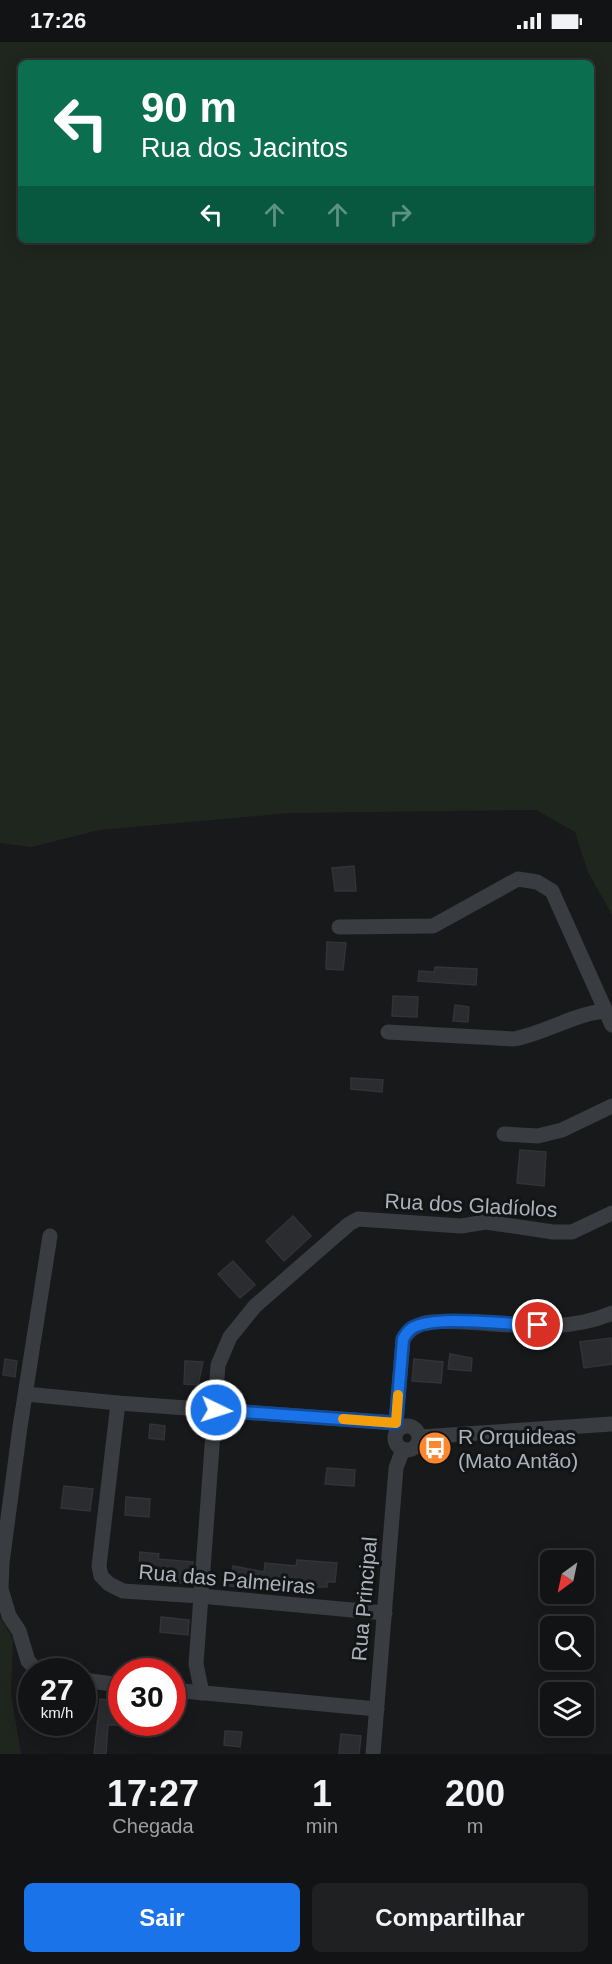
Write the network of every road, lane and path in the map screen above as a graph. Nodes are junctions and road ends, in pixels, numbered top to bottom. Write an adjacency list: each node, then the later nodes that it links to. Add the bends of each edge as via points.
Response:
1 (339, 927): 2 (street, via 433,926 518,879 537,882 552,891)
2 (604, 1011): 3 (street); 4 (street, via 575,1016 514,1039)
3 (612, 1025)
4 (388, 1032)
5 (612, 1106): 6 (street, via 562,1130 538,1136)
6 (504, 1134)
7 (612, 1213): 12 (street, Rua dos Gladíolos, via 572,1232 486,1222 461,1226 358,1220 349,1224 255,1306 230,1337 218,1365)
8 (50, 1236): 10 (street)
9 (612, 1313): 14 (street, via 596,1320 558,1325 424,1323 410,1329 403,1339)
10 (26, 1394): 11 (street); 19 (street, via 1,1589)
11 (118, 1403): 12 (street); 17 (street, Rua das Palmeiras, via 101,1576 123,1591)
12 (216, 1410): 14 (street); 17 (street, Rua dos Gladíolos)
13 (612, 1424): 15 (street)
14 (399, 1425): 15 (street, via 410,1426); 16 (street, via 395,1439)
15 (420, 1437): 16 (street, via 418,1445)
16 (403, 1449): 18 (street, Rua Principal, via 396,1468)
17 (200, 1596): 18 (street, Rua das Palmeiras); 21 (street, Rua dos Gladíolos, via 196,1664)
18 (385, 1613): 22 (street, Rua Principal)
19 (27, 1658)
20 (186, 1691): 21 (street)
21 (202, 1693): 22 (street)
22 (377, 1709): 23 (street, Rua Principal)
23 (373, 1754)

